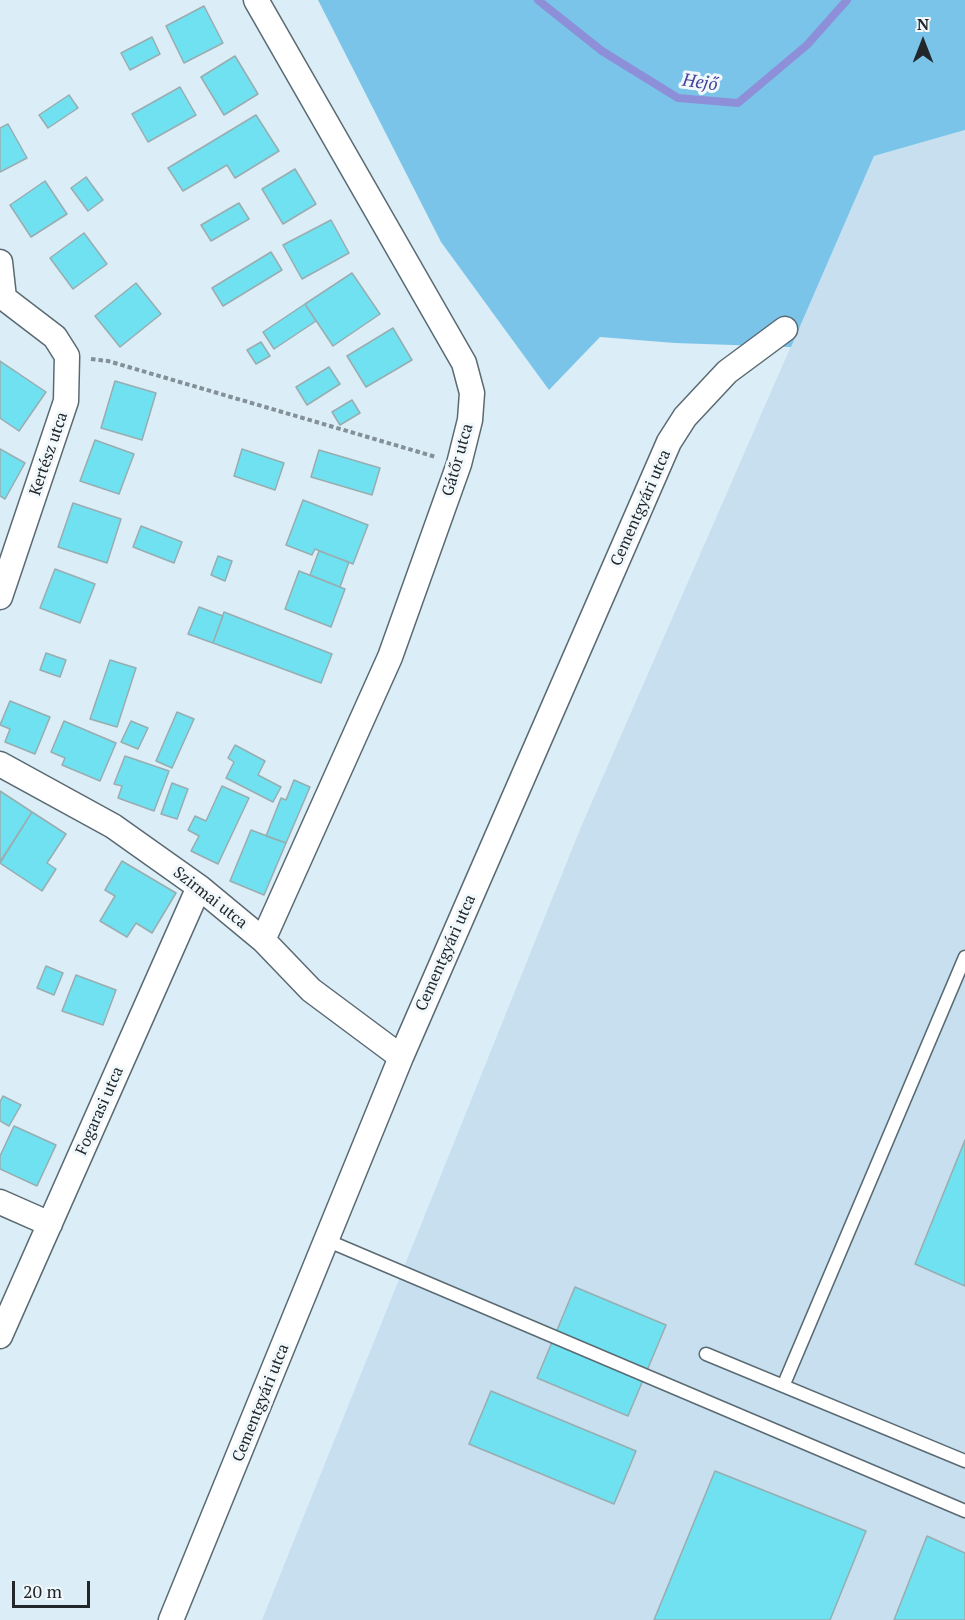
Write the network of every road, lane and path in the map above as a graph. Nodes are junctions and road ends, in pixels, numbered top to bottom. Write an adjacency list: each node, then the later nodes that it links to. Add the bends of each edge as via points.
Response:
1 (256, 0): 6 (street, Gátőr utca, via 464,363 472,393)
2 (0, 262): 3 (street)
3 (2, 297): 5 (street, via 55,337)
4 (785, 329): 12 (street, Cementgyári utca, via 727,372 685,417 669,442)
5 (67, 356): 6 (path, via 108,360); 7 (street, Kertész utca, via 66,401)
6 (459, 464): 10 (street, Gátőr utca, via 390,657)
7 (0, 597)
8 (0, 764): 9 (street, Szirmai utca, via 113,826)
9 (199, 887): 10 (street, Szirmai utca); 14 (street, Fogarasi utca)
10 (263, 940): 12 (street, Szirmai utca, via 311,990)
11 (965, 957): 18 (lane)
12 (401, 1057): 15 (street, Cementgyári utca)
13 (0, 1202): 14 (street)
14 (50, 1224): 16 (street, Fogarasi utca)
15 (326, 1240): 20 (lane); 21 (street, Cementgyári utca)
16 (0, 1336)
17 (706, 1354): 18 (lane)
18 (784, 1384): 19 (lane)
19 (965, 1461)
20 (965, 1511)
21 (171, 1620)

